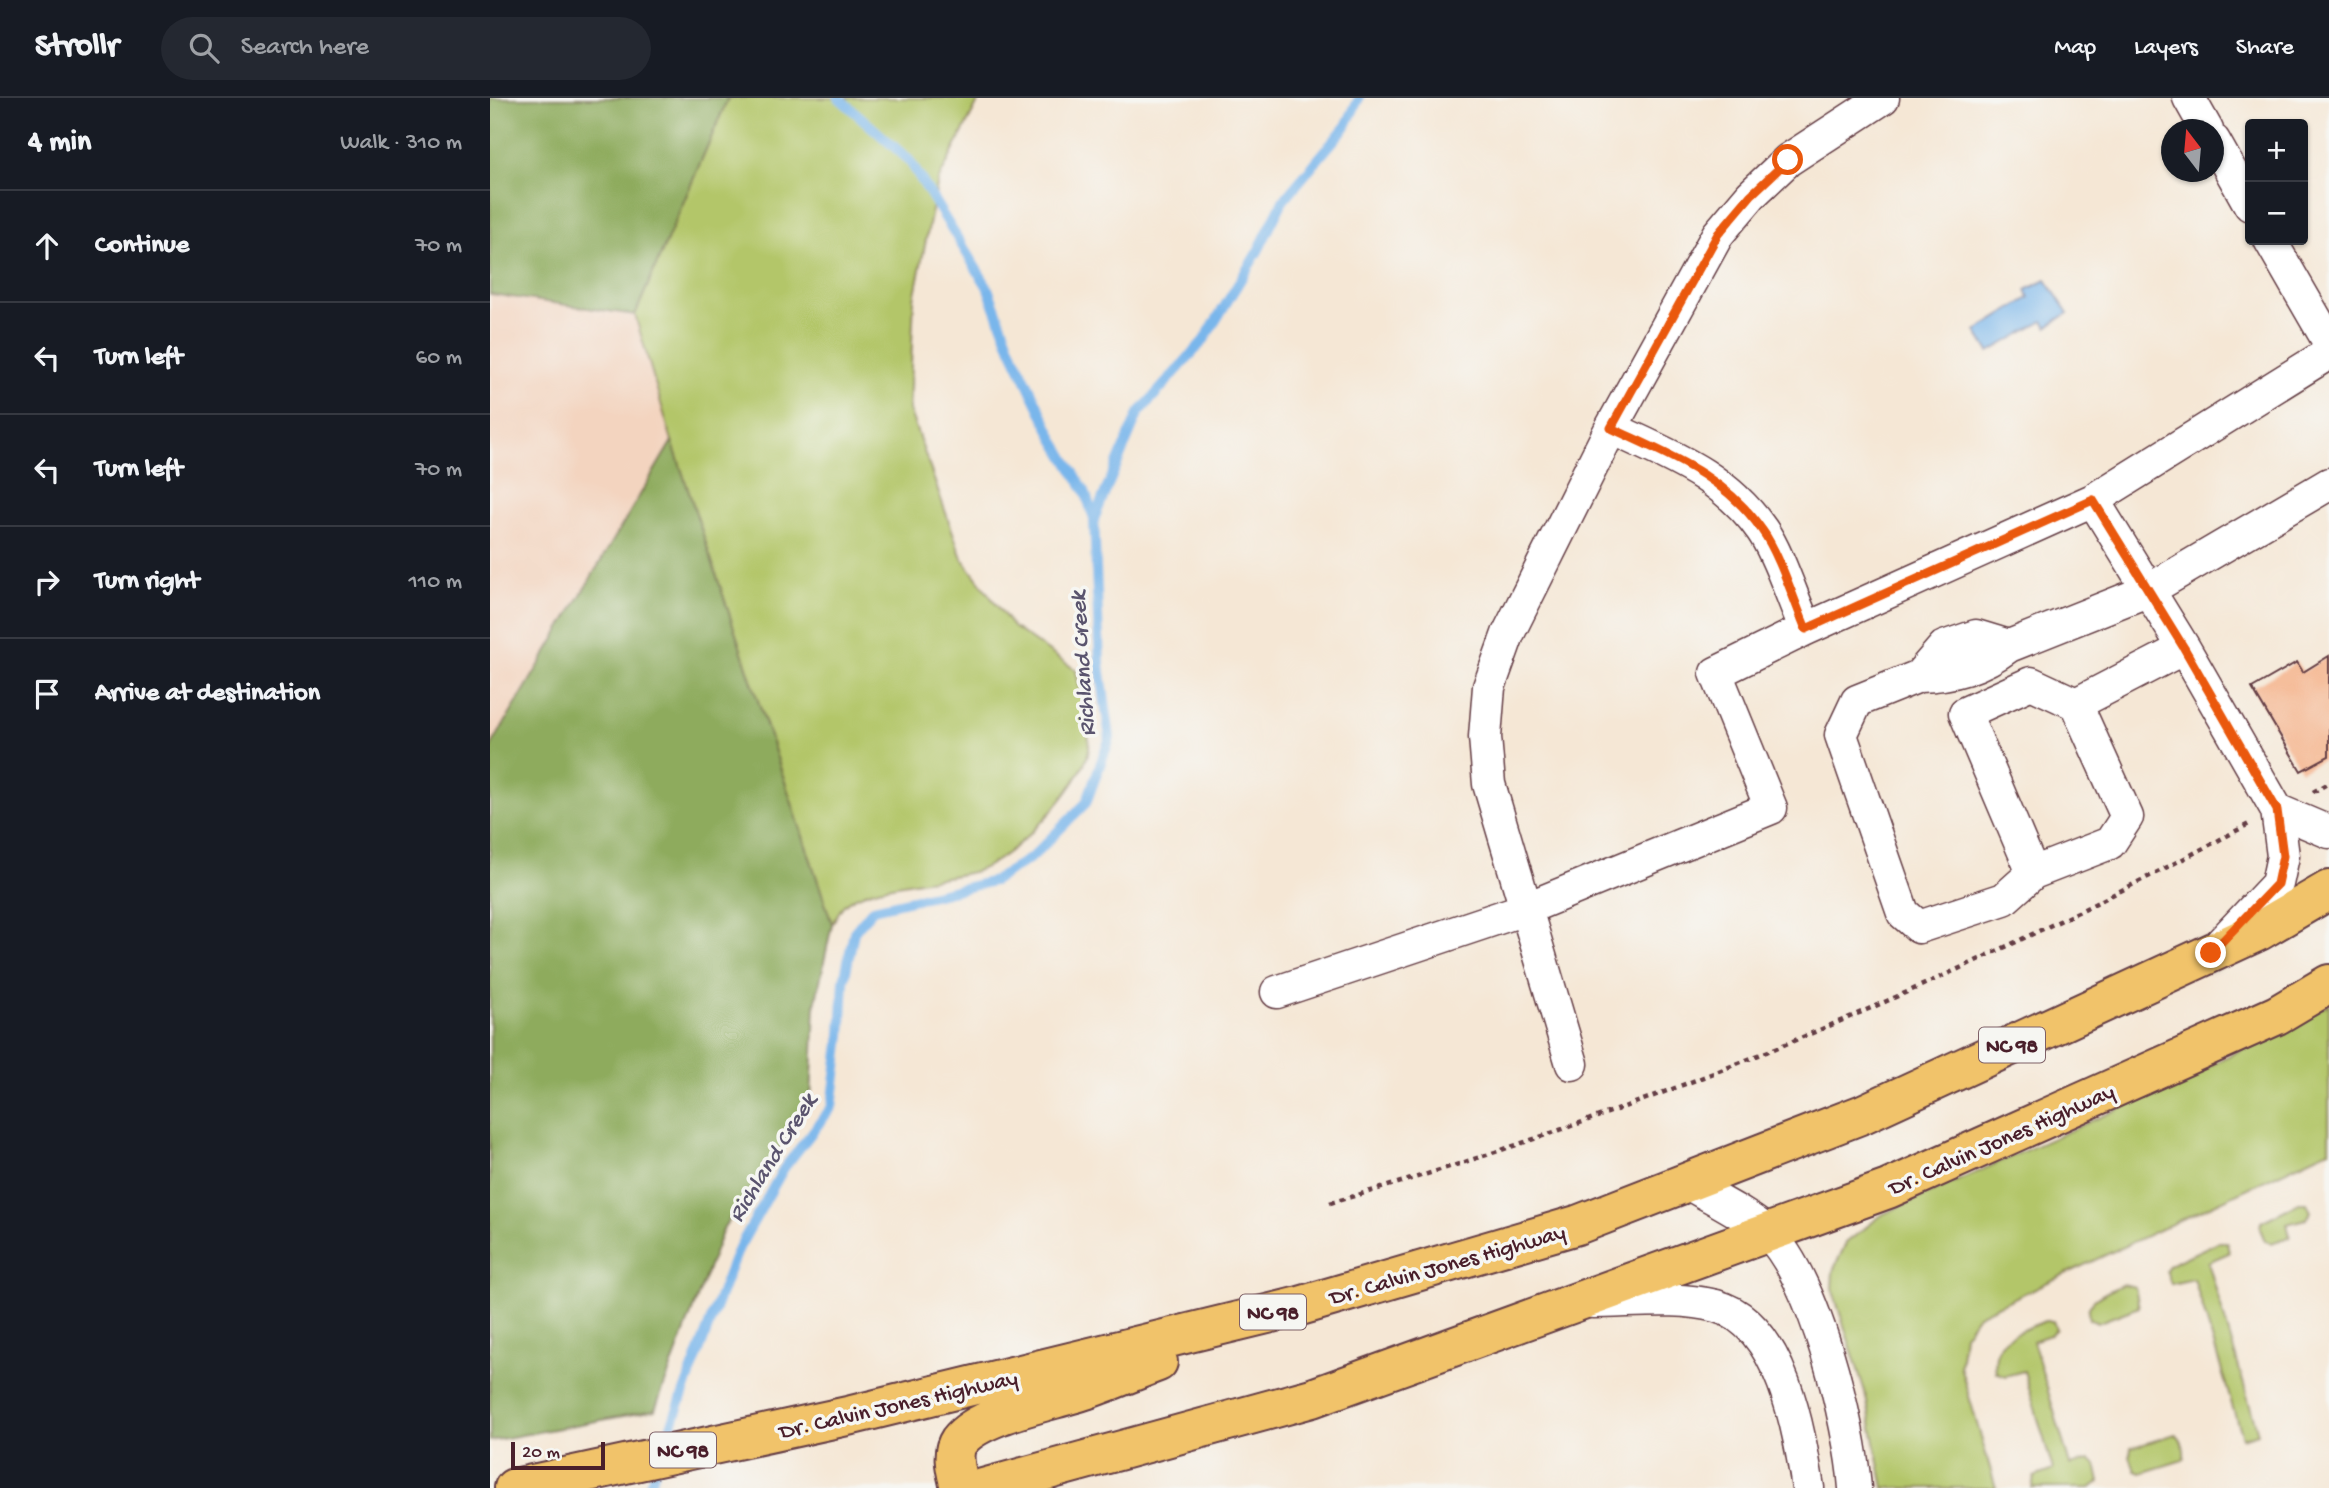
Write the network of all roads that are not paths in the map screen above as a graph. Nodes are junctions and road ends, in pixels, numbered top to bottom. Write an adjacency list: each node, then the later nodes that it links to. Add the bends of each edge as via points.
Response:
1 (1883, 98): 9 (street, via 1788,160 1718,234)
2 (2189, 98): 3 (street)
3 (2201, 119)
4 (2224, 159): 5 (street)
5 (2245, 196)
6 (2273, 245): 7 (street)
7 (2329, 342)
8 (2329, 353): 11 (street)
9 (1611, 428): 13 (street, via 1704,472 1737,501 1763,531); 20 (street, via 1508,634 1489,687 1485,737 1489,784)
10 (2329, 484): 12 (street)
11 (2093, 500): 12 (street); 13 (street)
12 (2147, 591): 14 (street); 18 (street, via 2009,646 1976,636 1944,647 1919,676 1857,701 1841,735 1903,913 1919,927 2004,899)
13 (1806, 629): 20 (street, via 1716,673 1771,808)
14 (2184, 648): 15 (street); 16 (street)
15 (2077, 704): 18 (street, via 2127,817 2110,843); 18 (street, via 2032,683 1965,713)
16 (2267, 815): 17 (street); 21 (street, via 2283,856 2277,884)
17 (2329, 832)
18 (2033, 873)
19 (2329, 890): 21 (highway, Dr. Calvin Jones Highway / NC 98)
20 (1525, 909): 23 (street); 24 (street)
21 (2211, 953): 25 (highway, Dr. Calvin Jones Highway / NC 98, via 1863,1114)
22 (2329, 984): 26 (highway, Dr. Calvin Jones Highway, via 2277,1015 1888,1189)
23 (1277, 992)
24 (1572, 1064)
25 (1686, 1182): 26 (street); 28 (highway, Dr. Calvin Jones Highway / NC 98, via 1577,1225)
26 (1768, 1233): 27 (highway, Dr. Calvin Jones Highway); 33 (street, via 1794,1271 1822,1340 1842,1407)
27 (1578, 1302): 31 (highway, Dr. Calvin Jones Highway, via 1312,1398); 32 (street, via 1670,1301 1717,1307 1746,1322 1769,1351 1785,1387)
28 (1300, 1306): 29 (highway, Dr. Calvin Jones Highway / NC 98, via 852,1415); 30 (highway, via 1087,1390 995,1418 960,1440 955,1451)
29 (514, 1488)
30 (960, 1488)
31 (983, 1488)
32 (1808, 1488)
33 (1855, 1488)

